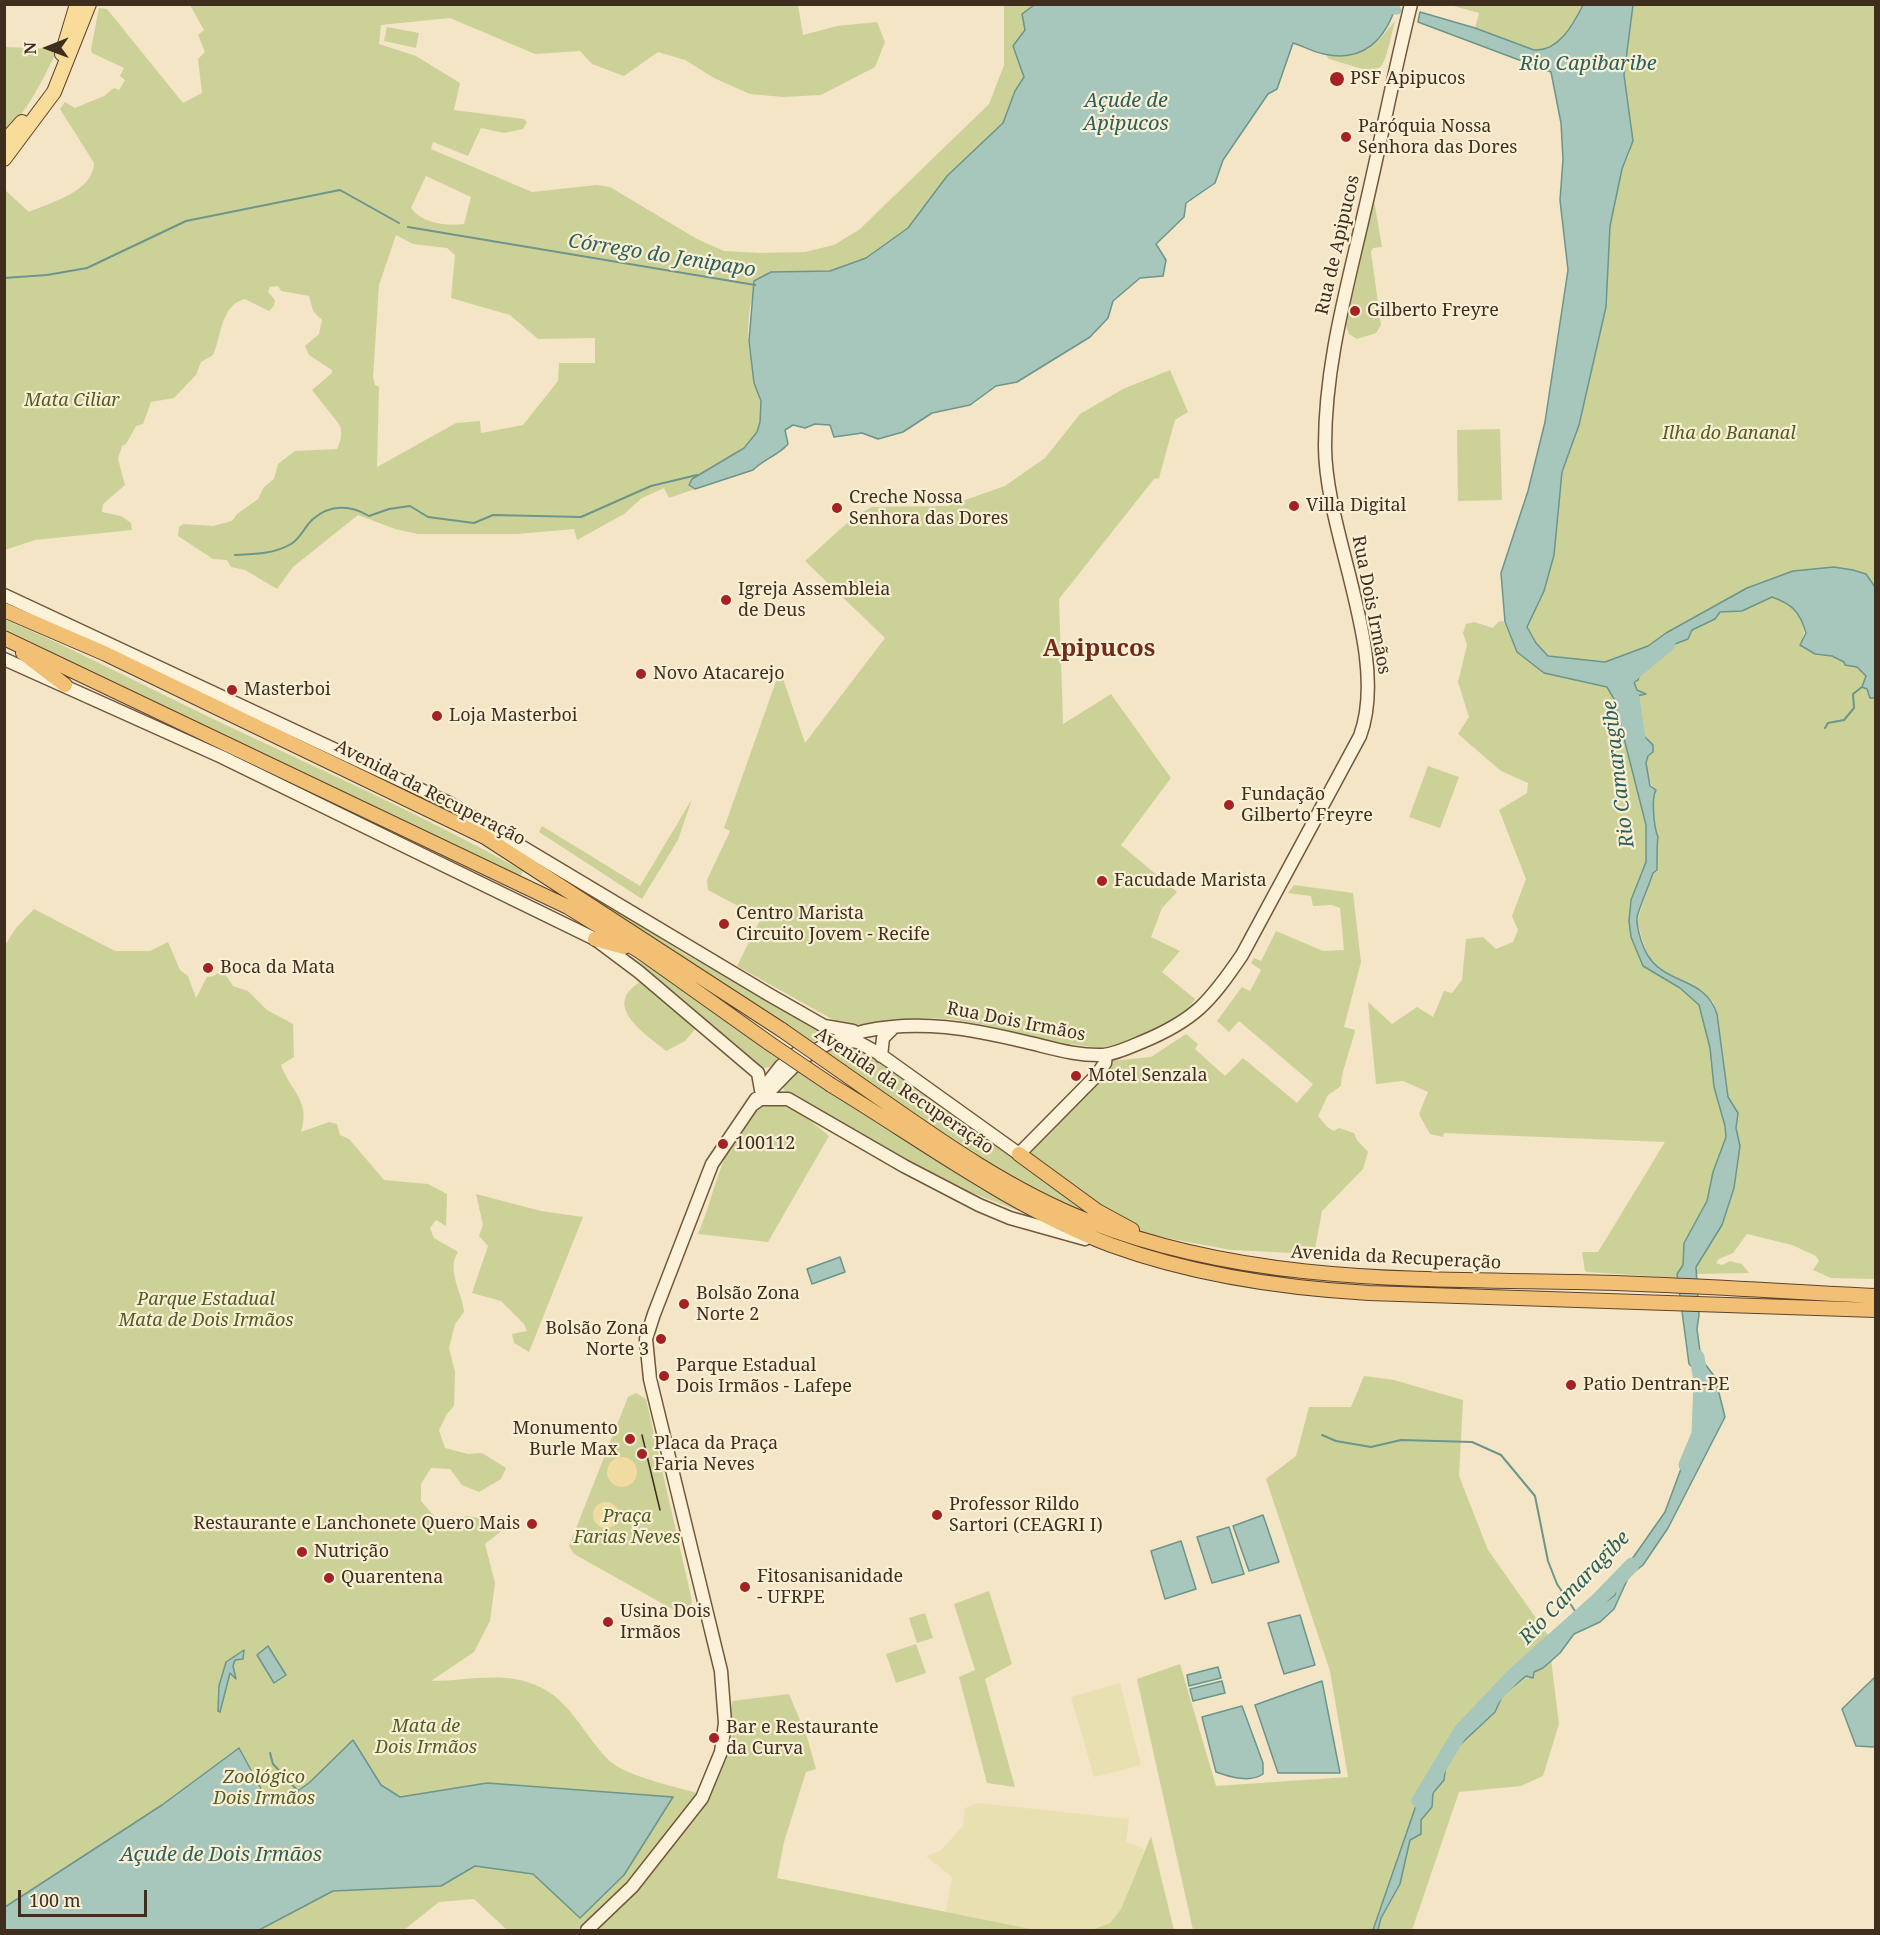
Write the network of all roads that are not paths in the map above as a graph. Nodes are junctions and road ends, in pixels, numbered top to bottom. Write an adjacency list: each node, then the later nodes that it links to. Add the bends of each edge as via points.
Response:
1 (77, 4): 4 (main road, via 47,89)
2 (88, 4): 5 (main road, via 54,92)
3 (1411, 4): 6 (main road, Rua de Apipucos)
4 (4, 142)
5 (4, 159)
6 (1332, 354): 22 (main road, Rua Dois Irmãos, via 1326,473 1365,656 1365,722 1242,955 1219,989 1191,1018)
7 (4, 594): 9 (main road, Avenida da Recuperação)
8 (4, 610): 11 (highway, Avenida da Recuperação)
9 (76, 628): 11 (highway); 13 (main road, Avenida da Recuperação)
10 (4, 638): 14 (highway); 16 (highway, Avenida da Recuperação, via 568,907)
11 (106, 654): 13 (highway); 30 (highway, Avenida da Recuperação, bridge, via 485,837 782,1030 952,1148 1084,1219)
12 (4, 659): 14 (main road)
13 (145, 662): 17 (main road, Avenida da Recuperação, via 447,802)
14 (65, 685): 15 (main road)
15 (595, 939): 16 (highway); 24 (main road)
16 (641, 952): 29 (highway, Avenida da Recuperação, bridge, via 831,1085 953,1162 1021,1202)
17 (824, 1026): 19 (main road, Rua Dois Irmãos); 20 (main road, via 829,1034)
18 (895, 1026): 19 (main road, Rua Dois Irmãos); 22 (main road, Rua Dois Irmãos, via 954,1027 1064,1052); 23 (main road, via 883,1038)
19 (859, 1031): 20 (main road, Rua Dois Irmãos); 21 (main road, Rua Dois Irmãos)
20 (823, 1040): 25 (main road, Rua Dois Irmãos, via 786,1060)
21 (838, 1040): 23 (main road, Avenida da Recuperação, via 858,1042); 25 (main road, Rua Dois Irmãos)
22 (1106, 1055): 28 (main road, via 1096,1076)
23 (882, 1056): 28 (main road, Avenida da Recuperação)
24 (757, 1072): 25 (main road); 26 (main road, via 761,1078)
25 (777, 1077): 26 (main road, Rua Dois Irmãos); 27 (main road, Avenida da Recuperação, via 780,1092)
26 (759, 1098): 27 (main road); 33 (main road, Rua Dois Irmãos, via 712,1164 646,1339 652,1388 721,1671 725,1723 721,1752 702,1798 632,1887)
27 (788, 1099): 29 (main road, Avenida da Recuperação, via 904,1167 979,1205 1042,1229)
28 (1018, 1154): 30 (highway, via 1097,1211)
29 (1111, 1245): 32 (highway, Avenida da Recuperação, via 1176,1264 1301,1289)
30 (1160, 1245): 31 (highway, Avenida da Recuperação, via 1247,1264 1356,1277)
31 (1875, 1296)
32 (1875, 1310)
33 (587, 1930)

